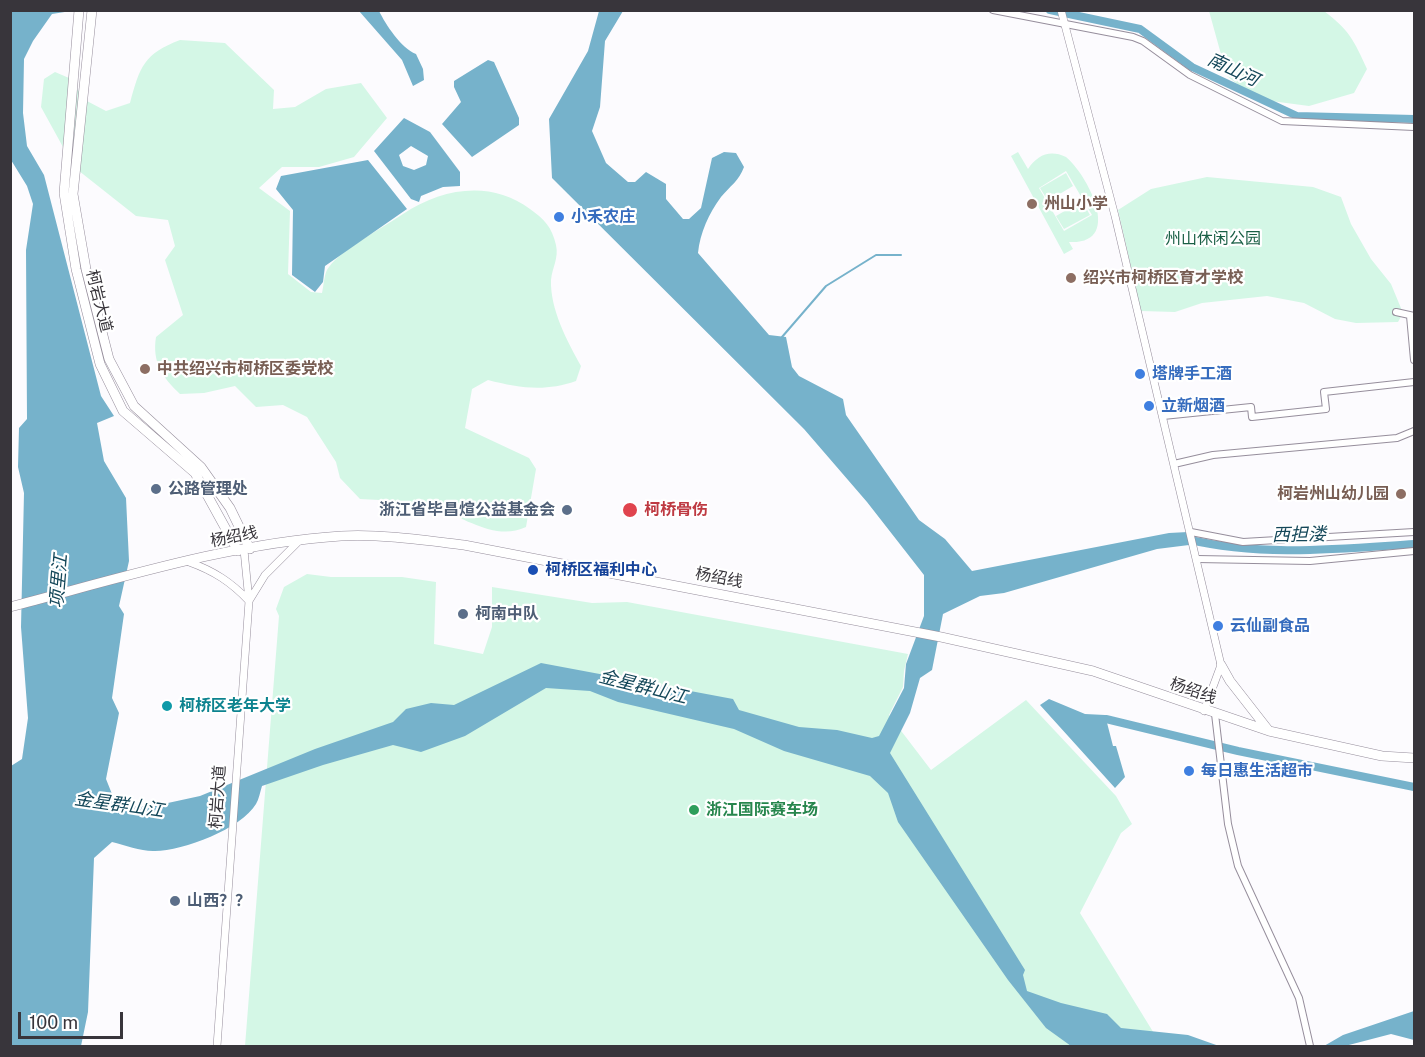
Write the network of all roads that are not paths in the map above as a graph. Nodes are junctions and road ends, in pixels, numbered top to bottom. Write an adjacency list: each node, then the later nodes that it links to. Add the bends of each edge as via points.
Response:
1 (79, 10): 17 (main road, 柯岩大道, via 64,193 76,269 100,364 123,411 195,473)
2 (92, 10): 17 (main road, 柯岩大道, via 74,194 86,269 109,359 134,406 201,467 230,508)
3 (993, 10): 5 (street)
4 (1061, 10): 5 (street)
5 (1065, 24): 6 (street, via 1143,41 1190,75 1282,121); 11 (street)
6 (1414, 127)
7 (1396, 312): 8 (street)
8 (1412, 316): 9 (street)
9 (1414, 360)
10 (1414, 382): 11 (street, via 1324,392 1326,409 1252,417 1251,407)
11 (1163, 416): 13 (street)
12 (1414, 431): 13 (street, via 1397,438 1213,455)
13 (1174, 464): 14 (street)
14 (1191, 532): 15 (street, via 1243,542); 19 (street)
15 (1414, 532)
16 (299, 541): 17 (main road, 杨绍线); 21 (street, via 265,575); 24 (main road, 杨绍线, via 342,536 399,537 464,545 912,630 1093,671)
17 (244, 550): 20 (main road, 杨绍线); 21 (street, 柯岩大道)
18 (1414, 551): 19 (street, via 1310,561)
19 (1197, 560): 23 (street)
20 (189, 562): 21 (street, via 231,582); 22 (main road, 杨绍线)
21 (249, 601): 29 (street, 柯岩大道)
22 (13, 606)
23 (1221, 665): 24 (street); 26 (main road)
24 (1204, 711): 25 (main road, 杨绍线)
25 (1215, 714): 26 (main road, 杨绍线); 28 (street, via 1228,824 1238,866 1299,998)
26 (1269, 731): 27 (main road, 杨绍线, via 1382,756)
27 (1414, 758)
28 (1310, 1046)
29 (217, 1047)

